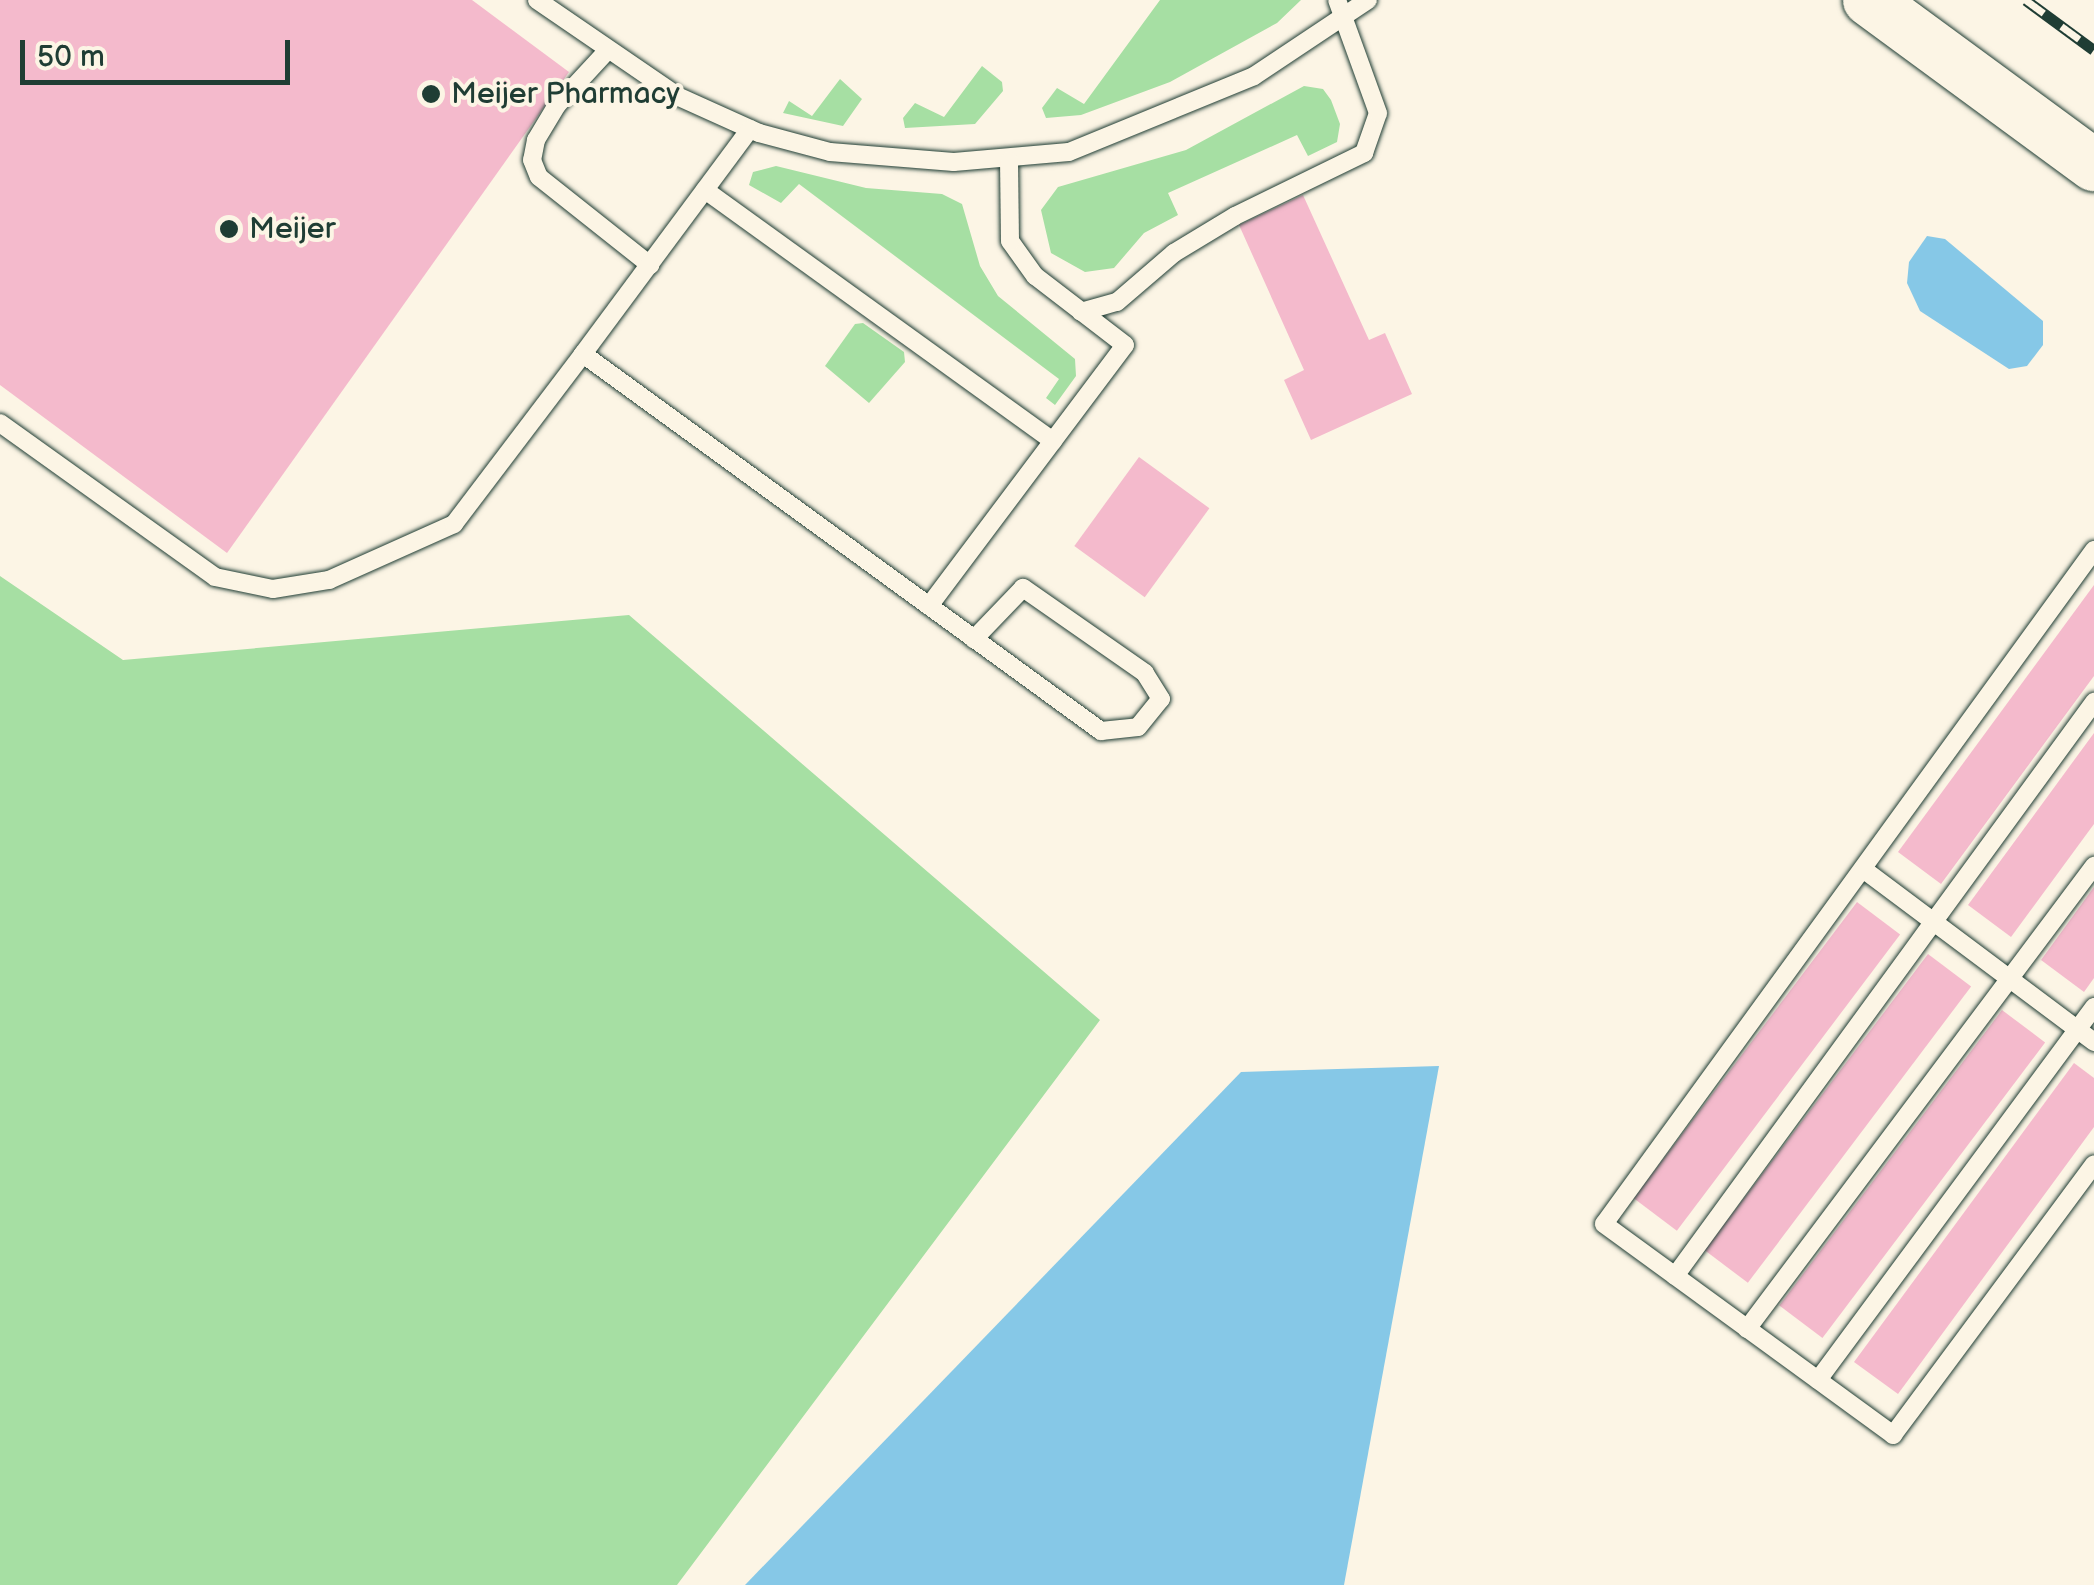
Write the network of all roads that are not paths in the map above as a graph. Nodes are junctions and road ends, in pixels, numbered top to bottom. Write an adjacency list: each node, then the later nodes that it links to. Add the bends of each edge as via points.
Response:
1 (536, 0): 6 (lane)
2 (1337, 0): 5 (lane)
3 (1368, 0): 5 (lane)
4 (1869, 0): 9 (main road)
5 (1345, 19): 8 (lane, via 1254,76 1070,152); 12 (lane, via 1378,114 1364,154 1235,216 1174,253 1118,302)
6 (607, 51): 7 (lane, via 677,96); 11 (lane, via 558,105 532,160 539,177)
7 (750, 129): 8 (lane, via 830,152); 10 (lane)
8 (1008, 162): 12 (lane, via 1010,240 1035,276)
9 (2094, 165)
10 (705, 190): 11 (lane); 15 (lane)
11 (650, 264): 13 (lane)
12 (1081, 312): 15 (lane, via 1125,345)
13 (583, 354): 14 (lane, via 454,524 329,580 273,590 215,578); 17 (lane)
14 (0, 424)
15 (1053, 442): 17 (lane)
16 (2094, 550): 21 (lane)
17 (929, 606): 18 (lane)
18 (974, 639): 18 (lane, via 1101,732 1138,727 1161,699 1145,673 1023,588)
19 (2094, 702): 22 (lane)
20 (2094, 866): 23 (lane)
21 (1862, 868): 22 (lane); 28 (lane, via 1604,1224)
22 (1934, 922): 23 (lane); 28 (lane)
23 (2010, 979): 25 (lane); 29 (lane)
24 (2094, 1007): 25 (lane)
25 (2078, 1030): 26 (lane); 30 (lane)
26 (2094, 1042)
27 (2094, 1164): 30 (lane, via 1892,1435)
28 (1676, 1276): 29 (lane)
29 (1748, 1329): 30 (lane)
30 (1818, 1380)

